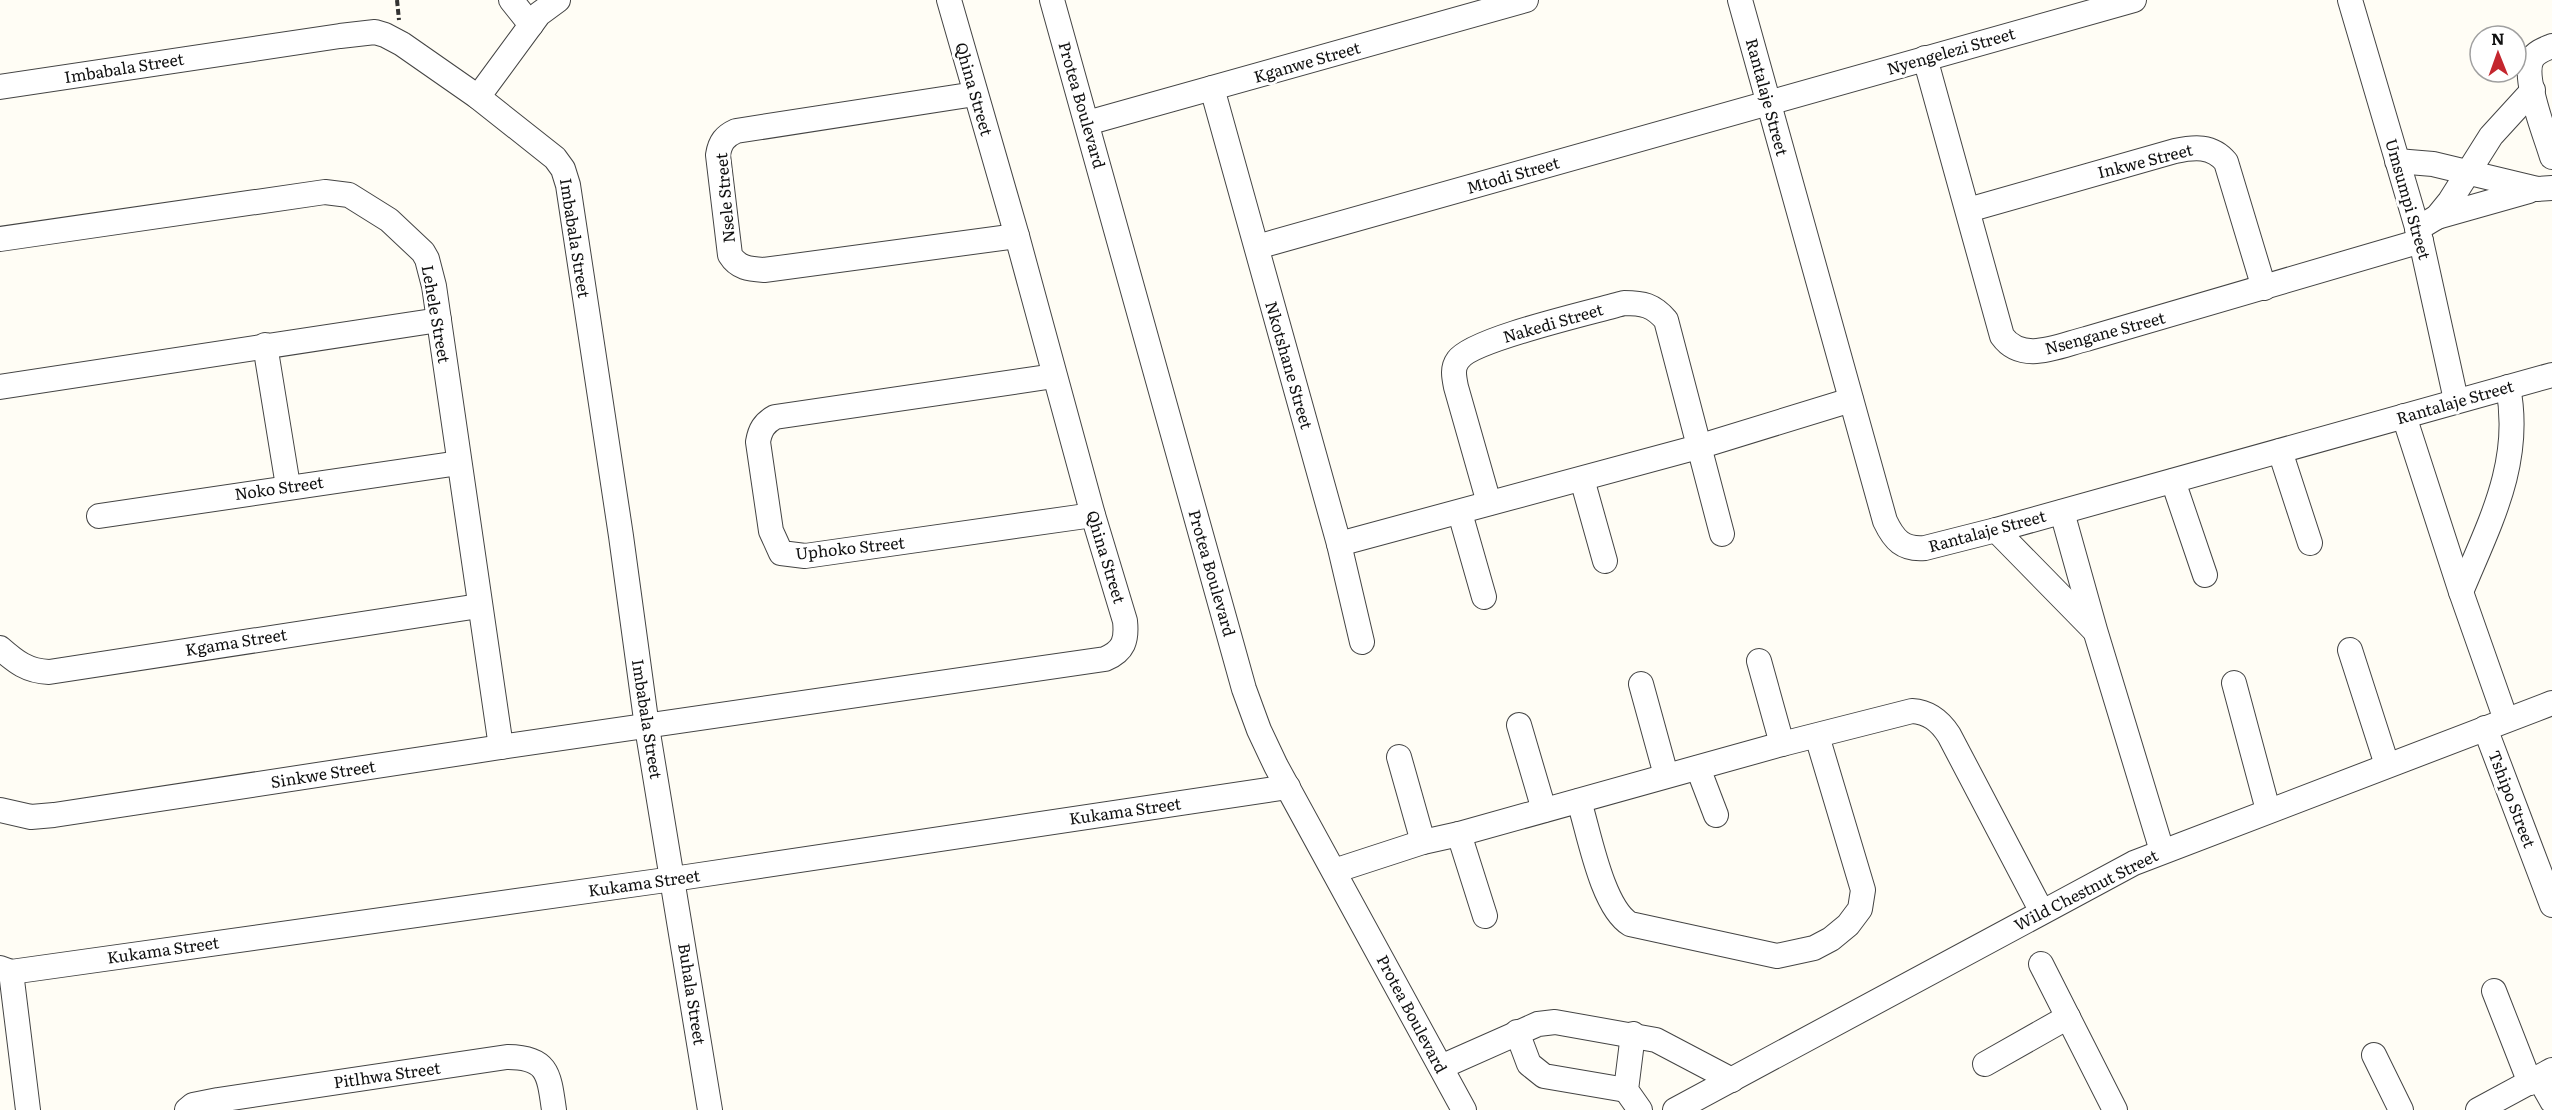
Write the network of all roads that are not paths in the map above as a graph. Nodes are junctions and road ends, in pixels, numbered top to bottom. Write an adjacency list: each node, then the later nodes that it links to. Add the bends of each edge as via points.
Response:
1 (511, 0): 9 (street)
2 (558, 0): 9 (street)
3 (949, 0): 15 (street, Qhina Street)
4 (1052, 0): 18 (street, Protea Boulevard)
5 (1526, 0): 13 (street, Kganwe Street)
6 (1740, 0): 17 (street, Rantalaje Street)
7 (2134, 0): 11 (street, Nyengelezi Street)
8 (2350, 0): 20 (street, Umsumpi Street)
9 (531, 25): 16 (street)
10 (2552, 46): 14 (street, via 2533,58)
11 (1924, 58): 17 (street, Nyengelezi Street); 23 (street, Nsengane Street)
12 (0, 87): 16 (street, Imbabala Street, via 375,32 402,44)
13 (1212, 88): 18 (street, Kganwe Street); 27 (street, Nkotshane Street)
14 (2533, 90): 19 (street); 21 (street, via 2491,136)
15 (975, 94): 25 (street, Qhina Street); 25 (street, Nsele Street, via 728,134 718,155 730,255 744,268 764,270)
16 (478, 97): 68 (street, Imbabala Street, via 555,158 568,185)
17 (1768, 103): 27 (street, Mtodi Street); 35 (street, Rantalaje Street)
18 (1086, 123): 76 (street, Protea Boulevard, via 1244,689 1259,730)
19 (2552, 157)
20 (2397, 161): 21 (street); 24 (street, Umsumpi Street)
21 (2468, 172): 22 (street); 24 (street, via 2450,201)
22 (2545, 189): 24 (street, Nsengane Street, via 2493,199)
23 (1968, 210): 28 (street, Inkwe Street, via 2175,151 2214,150 2226,162); 28 (street, Nsengane Street, via 2002,336 2016,350 2048,349)
24 (2425, 229): 28 (street, Nsengane Street); 36 (street, Umsumpi Street)
25 (1017, 236): 31 (street, Qhina Street)
26 (0, 239): 29 (street, Lehele Street, via 335,192 348,195 389,220 423,252)
27 (1257, 247): 52 (street, Nkotshane Street)
28 (2264, 288)
29 (439, 320): 30 (street); 40 (street, Lehele Street)
30 (265, 345): 33 (street); 43 (street)
31 (1054, 375): 47 (street, Qhina Street); 47 (street, Uphoko Street, via 775,417 760,431 758,442 773,539 781,553 805,556)
32 (2552, 375): 34 (street, Rantalaje Street)
33 (0, 387)
34 (2508, 387): 36 (street, Rantalaje Street); 55 (street, via 2513,429 2509,460 2495,510)
35 (1851, 400): 38 (street); 49 (street, Rantalaje Street, via 1885,521 1895,540 1913,549 1925,548)
36 (2456, 400): 37 (street, Rantalaje Street)
37 (2404, 416): 39 (street, Rantalaje Street); 55 (street, Tshipo Street)
38 (1698, 447): 41 (street); 44 (street, Nakedi Street, via 1666,320 1650,306 1624,303 1492,341 1466,351 1458,360 1454,367 1456,387); 50 (street)
39 (2280, 451): 42 (street, Rantalaje Street); 51 (street)
40 (459, 463): 43 (street, Noko Street); 57 (street, Lehele Street)
41 (1582, 479): 44 (street); 53 (street)
42 (2173, 481): 45 (street, Rantalaje Street); 54 (street)
43 (288, 486): 48 (street, Noko Street)
44 (1489, 503): 46 (street)
45 (2062, 512): 49 (street, Rantalaje Street); 58 (street)
46 (1460, 513): 52 (street); 56 (street)
47 (1093, 515): 68 (street, Qhina Street, via 1125,621 1124,646 1115,655)
48 (99, 516)
49 (1996, 530): 58 (street)
50 (1722, 534)
51 (2310, 543)
52 (1339, 544): 59 (street, Nkotshane Street)
53 (1605, 561)
54 (2205, 575)
55 (2461, 592): 67 (street, Tshipo Street)
56 (1484, 597)
57 (479, 606): 60 (street, Kgama Street, via 49,672 34,671); 71 (street, Lehele Street)
58 (2095, 630): 84 (street)
59 (1362, 642)
60 (0, 648)
61 (2350, 650): 73 (street)
62 (1759, 661): 70 (street)
63 (2234, 683): 80 (street)
64 (1641, 684): 75 (street)
65 (2552, 703): 67 (street, Wild Chestnut Street)
66 (1520, 724): 79 (street)
67 (2495, 724): 73 (street, Wild Chestnut Street); 87 (street, Tshipo Street)
68 (647, 727): 71 (street, Sinkwe Street); 86 (street, Imbabala Street)
69 (1817, 736): 70 (street); 77 (street, via 1859,872 1863,897 1860,909 1848,925 1815,948 1795,954 1752,952 1630,924 1620,918 1608,898); 88 (street, via 1897,713 1921,712 1933,718 1949,735)
70 (1782, 744): 74 (street)
71 (501, 747): 78 (street, Sinkwe Street, via 54,815 31,817)
72 (1399, 757): 83 (street)
73 (2387, 765): 80 (street, Wild Chestnut Street)
74 (1698, 768): 75 (street); 81 (street)
75 (1666, 775): 77 (street)
76 (1288, 787): 85 (street, Protea Boulevard); 86 (street, Kukama Street)
77 (1579, 801): 79 (street)
78 (0, 810)
79 (1544, 810): 82 (street)
80 (2268, 810): 84 (street, Wild Chestnut Street)
81 (1716, 815)
82 (1459, 834): 83 (street); 89 (street)
83 (1423, 842): 85 (street)
84 (2163, 851): 88 (street, Wild Chestnut Street)
85 (1334, 871): 98 (street, Protea Boulevard)
86 (674, 879): 91 (street, Kukama Street); 106 (street, Buhala Street)
87 (2552, 905)
88 (2042, 912): 100 (street, Wild Chestnut Street)
89 (1485, 916)
90 (2041, 964): 93 (street)
91 (5, 970): 103 (street)
92 (2494, 991): 99 (street)
93 (2068, 1017): 97 (street); 110 (street)
94 (1517, 1032): 95 (street, via 1555,1022); 98 (street); 101 (street, via 1529,1064 1544,1076)
95 (1633, 1034): 100 (street, via 1656,1040); 101 (street)
96 (2374, 1055): 111 (street)
97 (1985, 1064)
98 (1441, 1067): 107 (street, Protea Boulevard)
99 (2540, 1077): 102 (street); 112 (street)
100 (1732, 1080): 109 (street, Wild Chestnut Street)
101 (1626, 1090): 108 (street)
102 (2552, 1101)
103 (28, 1110)
104 (187, 1110): 105 (street, Pitlhwa Street, via 218,1100 507,1057 529,1059 545,1070)
105 (554, 1110)
106 (710, 1110)
107 (1464, 1110)
108 (1640, 1110)
109 (1675, 1110)
110 (2115, 1110)
111 (2401, 1110)
112 (2478, 1110)

